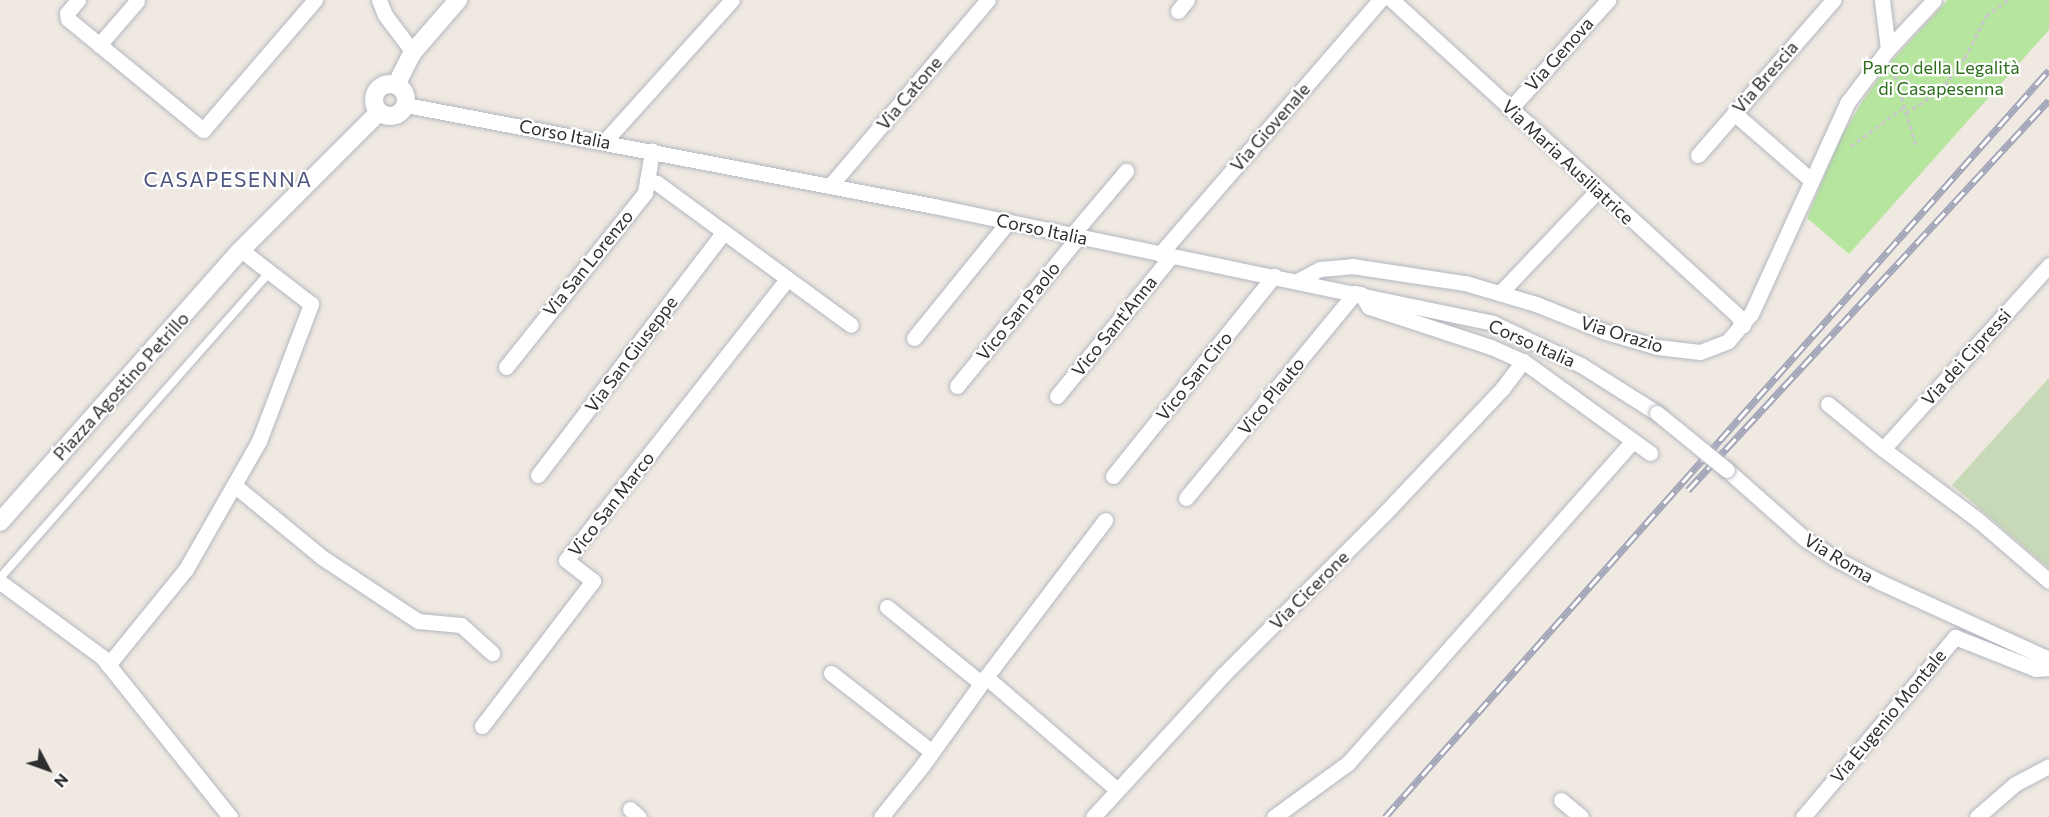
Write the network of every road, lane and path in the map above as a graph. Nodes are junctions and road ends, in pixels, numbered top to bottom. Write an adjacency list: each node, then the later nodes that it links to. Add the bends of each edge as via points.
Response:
1 (78, 0): 15 (street, via 67,13 68,19)
2 (315, 0): 15 (street, via 203,130)
3 (458, 0): 17 (street)
4 (732, 0): 25 (street)
5 (988, 0): 33 (street, Via Catone)
6 (1380, 0): 39 (street, Via Giovenale)
7 (1392, 0): 21 (street, Via Maria Ausiliatrice)
8 (1608, 0): 21 (street, Via Genova)
9 (1833, 0): 23 (street, Via Brescia)
10 (1882, 0): 16 (street)
11 (1934, 0): 16 (street, Via Orazio)
12 (2008, 0): 24 (path, via 1986,16 1965,58 1940,91)
13 (137, 1): 15 (street)
14 (377, 1): 17 (street)
15 (99, 45)
16 (1887, 49): 20 (path); 32 (street, Via Orazio, via 1847,104)
17 (413, 52): 18 (street)
18 (396, 85): 19 (street, via 404,90); 22 (street, via 385,85 376,92 374,102)
19 (406, 105): 22 (street, via 395,116); 25 (street, Corso Italia)
20 (1904, 107): 24 (path); 26 (path)
21 (1510, 109): 34 (street, Via Maria Ausiliatrice)
22 (379, 112): 38 (street, Piazza Agostino Petrillo)
23 (1734, 113): 29 (street, Via Brescia); 32 (street)
24 (1906, 113): 27 (path)
25 (604, 142): 28 (street, Corso Italia)
26 (1851, 146)
27 (1916, 146)
28 (652, 151): 31 (street, Via San Lorenzo); 33 (street, Corso Italia)
29 (1698, 155)
30 (1126, 171): 37 (street, Vico San Paolo)
31 (647, 180): 36 (street, via 657,183); 51 (street, Via San Lorenzo, via 645,192)
32 (1812, 181): 48 (street, Via Orazio)
33 (830, 186): 35 (street, Corso Italia)
34 (1598, 190): 45 (street); 48 (street, Via Maria Ausiliatrice, via 1737,315)
35 (1008, 222): 37 (street, Corso Italia); 49 (street)
36 (724, 232): 43 (street); 59 (street, Via San Giuseppe)
37 (1075, 236): 39 (street, Corso Italia); 52 (street, Vico San Paolo)
38 (241, 250): 41 (street); 64 (street, Piazza Agostino Petrillo)
39 (1165, 255): 42 (street, Corso Italia); 53 (street, Vico Sant'Anna)
40 (2049, 265): 57 (street, Via dei Cipressi)
41 (270, 272): 61 (street, via 311,304 259,441); 65 (lane)
42 (1274, 276): 44 (street, Corso Italia); 60 (street, Vico San Ciro)
43 (787, 279): 47 (street); 74 (street, Vico San Marco, via 566,560 593,581)
44 (1298, 280): 45 (street, Via Orazio, via 1320,269 1352,267 1465,283); 46 (street, Corso Italia)
45 (1500, 293): 48 (street, Via Orazio, via 1657,347 1700,352 1728,341)
46 (1358, 294): 50 (street, via 1369,307 1491,346); 55 (street, Corso Italia, via 1493,323 1581,365); 62 (street, Vico Plauto)
47 (851, 325)
48 (1743, 325)
49 (915, 338)
50 (1523, 361): 56 (street); 77 (street, Via Cicerone, via 1502,390)
51 (506, 367)
52 (957, 386)
53 (1057, 396)
54 (1828, 404): 57 (street)
55 (1657, 412): 69 (street, Via Roma, bridge, via 1805,539 1836,559)
56 (1633, 441): 58 (street); 82 (street, via 1348,763)
57 (1883, 449): 66 (street, via 1978,520)
58 (1650, 453)
59 (538, 475)
60 (1113, 476)
61 (234, 485): 68 (street, via 323,558 418,621 461,625); 70 (street, via 186,569)
62 (1186, 498)
63 (1106, 520): 73 (street)
64 (0, 522)
65 (0, 580): 70 (street)
66 (2049, 581)
67 (887, 607): 73 (street)
68 (492, 653)
69 (2049, 659)
70 (108, 665): 79 (street)
71 (2049, 668): 84 (street, Via Eugenio Montale, via 2036,669 1955,637)
72 (831, 673): 75 (street)
73 (984, 680): 75 (street); 77 (street)
74 (482, 726)
75 (932, 752): 80 (street)
76 (2049, 766): 85 (street, via 2015,784)
77 (1116, 789): 81 (street, Via Cicerone)
78 (1561, 800): 83 (street)
79 (230, 817)
80 (881, 817)
81 (1093, 817)
82 (1274, 817)
83 (1581, 817)
84 (1803, 817)
85 (1977, 817)

